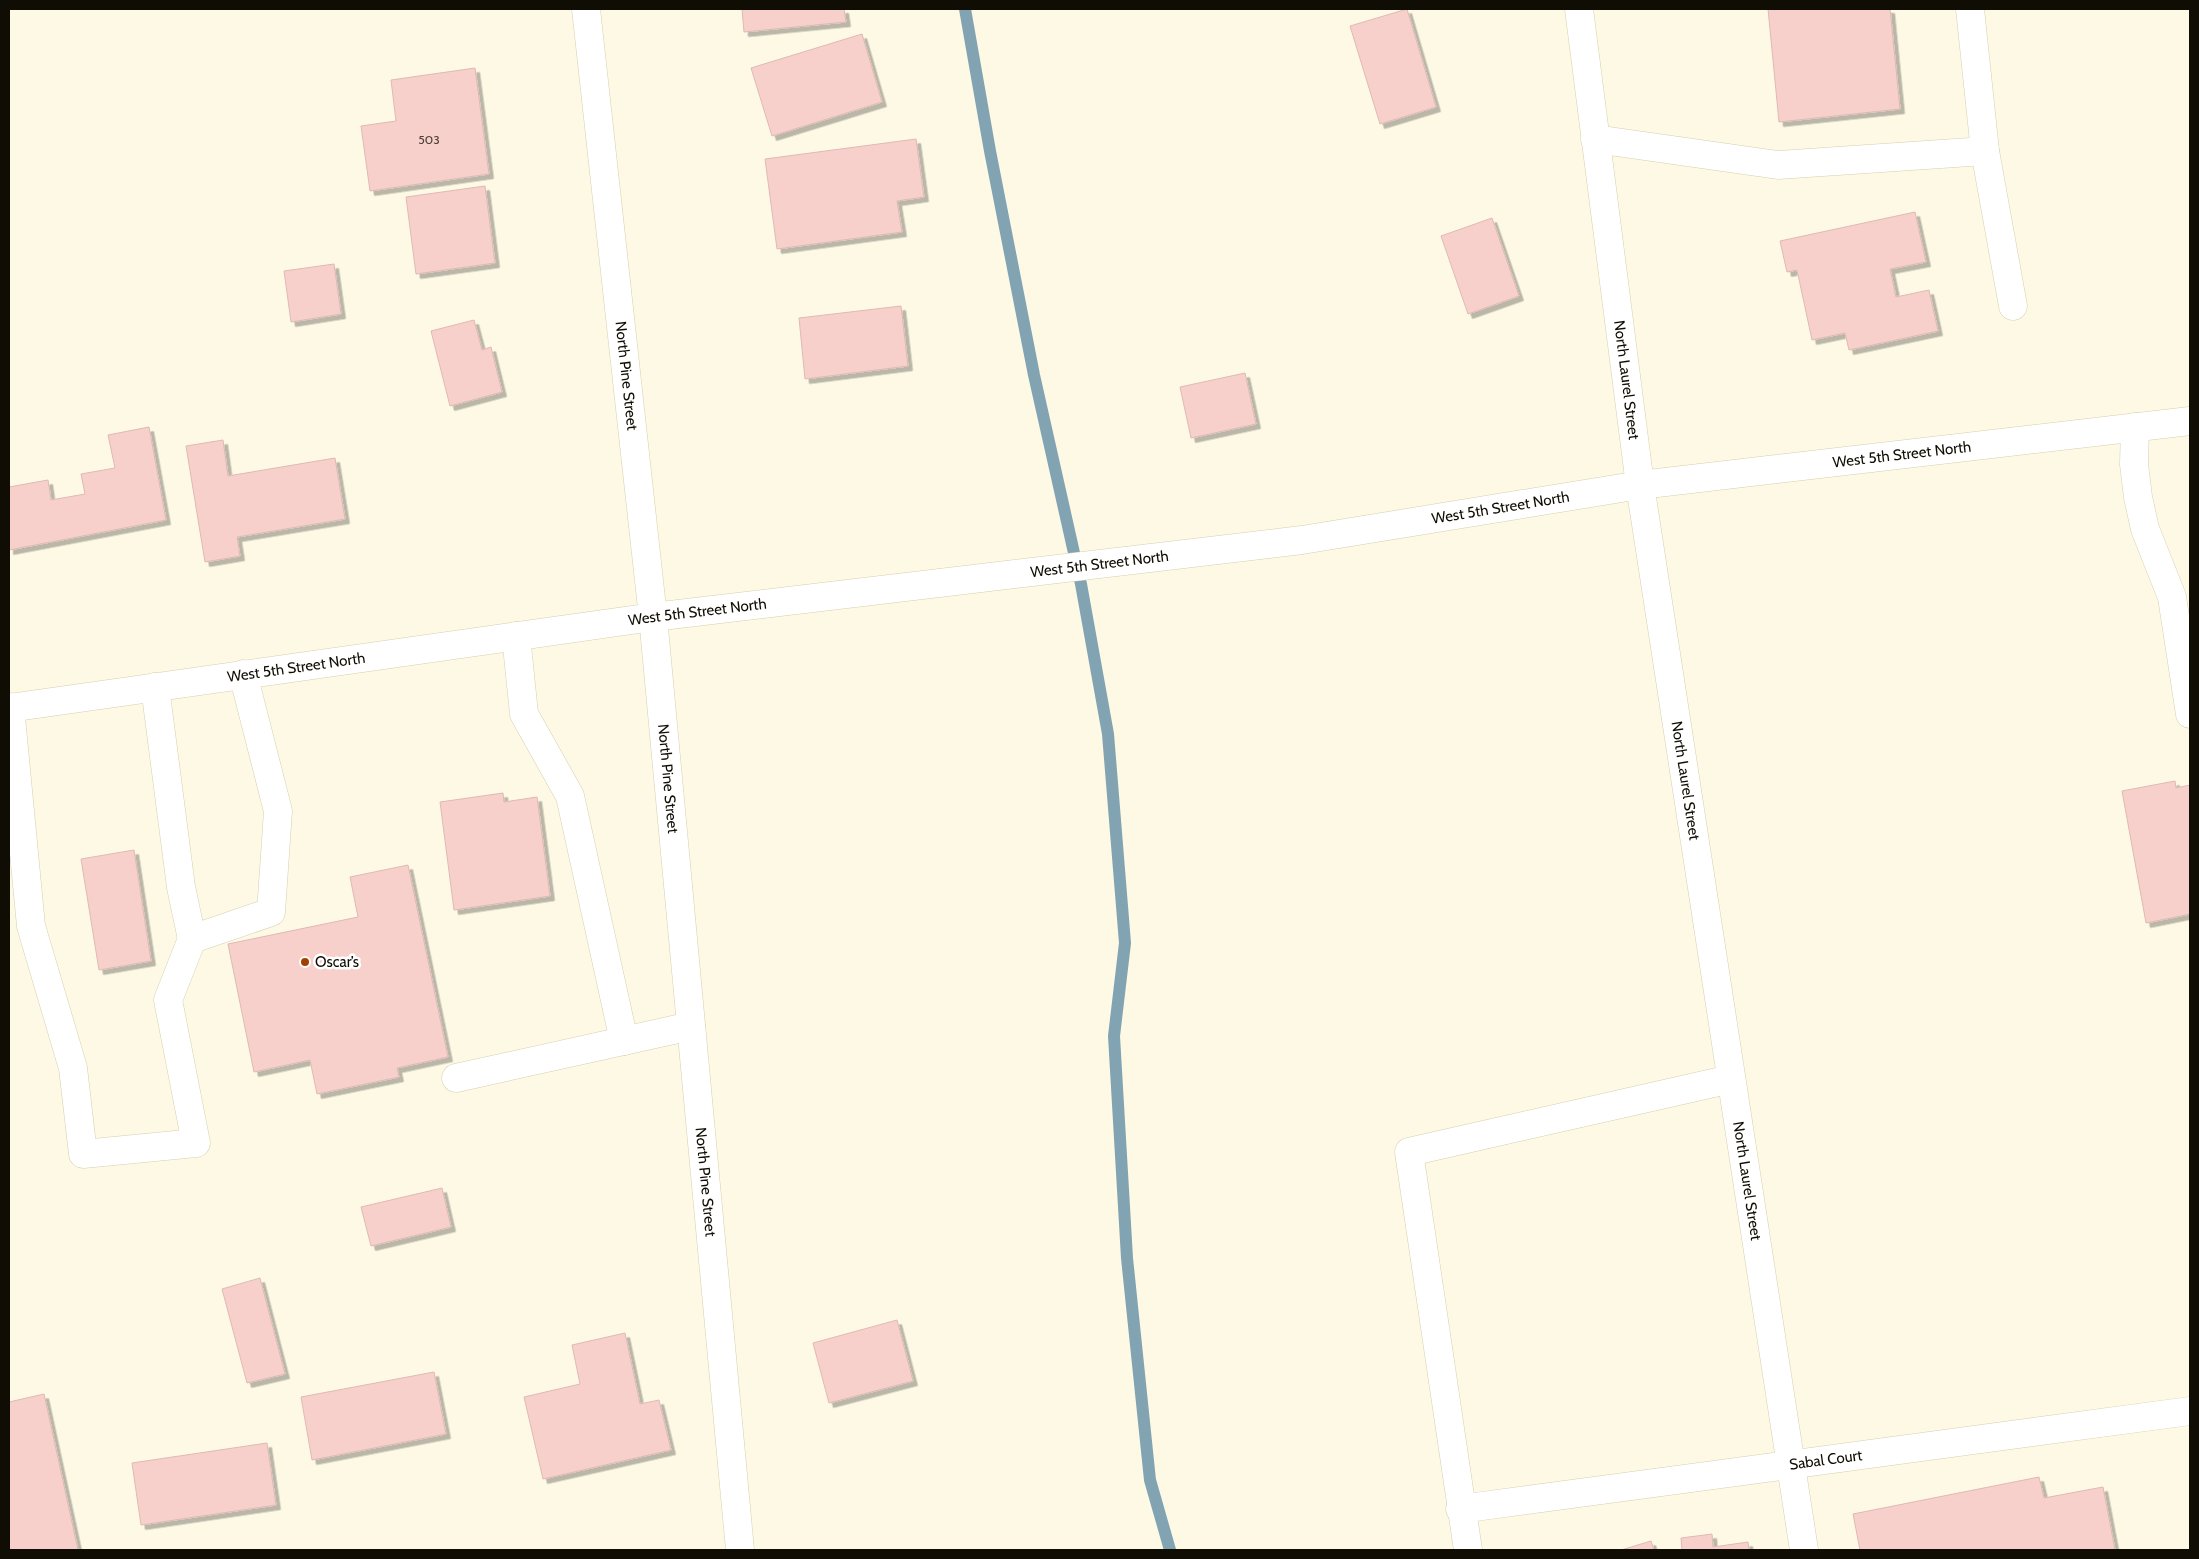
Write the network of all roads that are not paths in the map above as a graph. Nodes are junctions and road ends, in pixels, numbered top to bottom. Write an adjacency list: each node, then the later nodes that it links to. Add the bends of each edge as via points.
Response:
1 (586, 9): 10 (street, North Pine Street)
2 (1579, 9): 4 (street, North Laurel Street)
3 (1970, 9): 5 (street)
4 (1595, 138): 5 (street, via 1778,165); 9 (street, North Laurel Street)
5 (1985, 151): 6 (street)
6 (2012, 306)
7 (2190, 420): 8 (street, West 5th Street North)
8 (2135, 427): 9 (street, West 5th Street North); 15 (street, via 2134,464 2138,497 2145,529 2172,597)
9 (1640, 485): 10 (street, West 5th Street North, via 1302,540); 20 (street, North Laurel Street)
10 (652, 618): 11 (street, West 5th Street North); 17 (street, North Pine Street)
11 (516, 636): 12 (street, West 5th Street North); 18 (street, via 524,714 570,796)
12 (242, 674): 13 (street, West 5th Street North); 16 (street, via 278,811 271,912)
13 (155, 687): 14 (street, West 5th Street North); 16 (street, via 181,887)
14 (10, 708): 16 (street, via 31,926 73,1068 83,1154 196,1143 168,1000)
15 (2190, 714)
16 (192, 939)
17 (691, 1026): 18 (street); 24 (street, North Pine Street)
18 (624, 1041): 19 (street)
19 (456, 1078)
20 (1731, 1079): 22 (street, North Laurel Street); 23 (street, via 1409,1152)
21 (2190, 1411): 22 (street, Sabal Court)
22 (1790, 1465): 23 (street, Sabal Court); 26 (street, North Laurel Street)
23 (1460, 1509): 25 (street)
24 (740, 1550)
25 (1468, 1550)
26 (1804, 1550)

